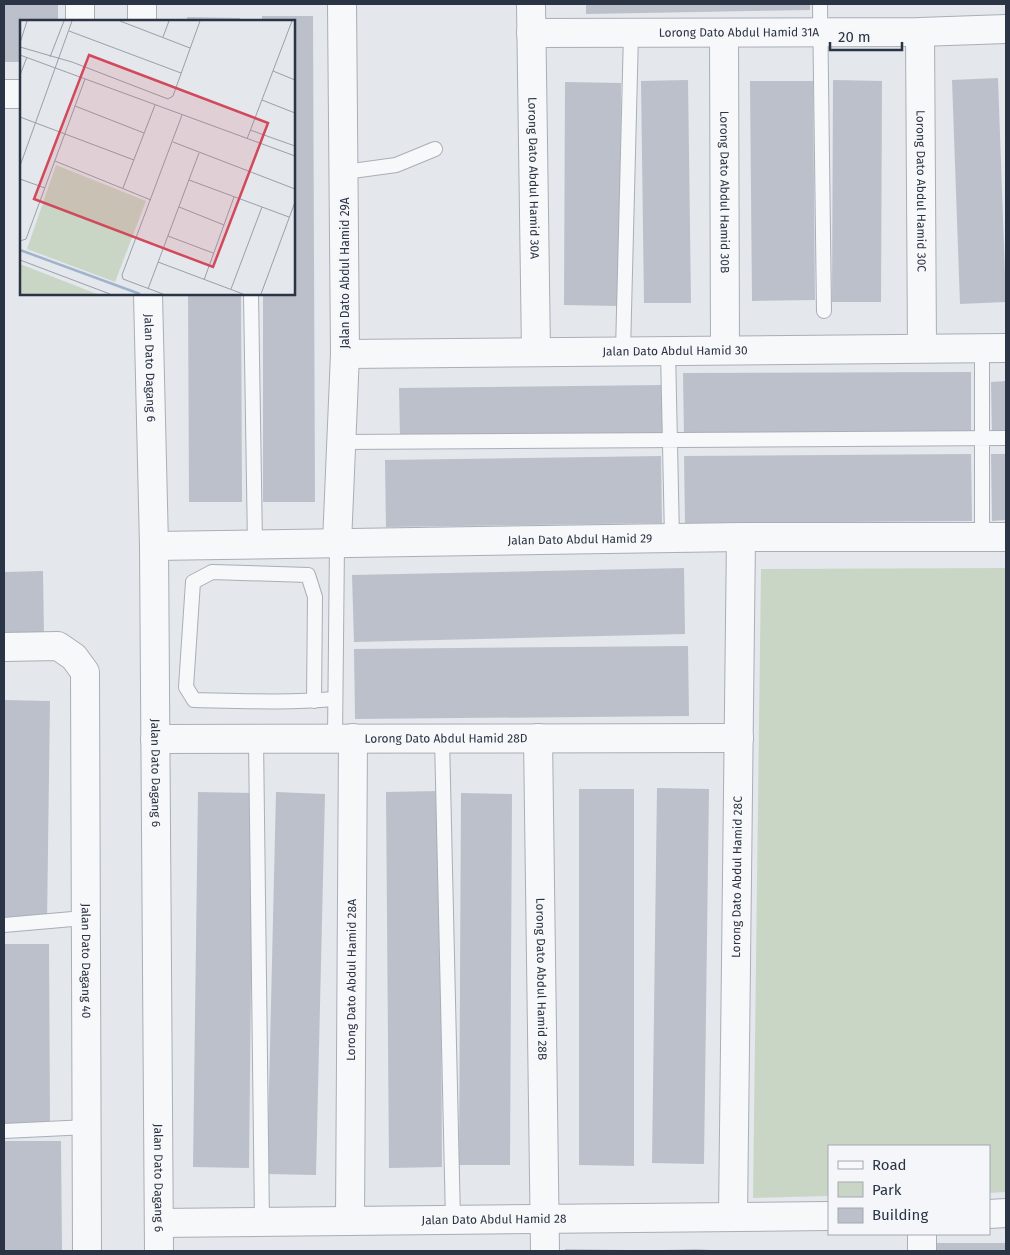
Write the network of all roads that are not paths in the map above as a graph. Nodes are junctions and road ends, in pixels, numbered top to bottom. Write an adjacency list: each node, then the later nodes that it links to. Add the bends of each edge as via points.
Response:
1 (80, 4): 6 (street)
2 (142, 4): 7 (street)
3 (342, 4): 17 (street, Jalan Dato Abdul Hamid 29A)
4 (531, 4): 11 (street, Lorong Dato Abdul Hamid 30A)
5 (820, 4): 9 (lane)
6 (80, 20)
7 (142, 20)
8 (1006, 29): 10 (street, Lorong Dato Abdul Hamid 31A)
9 (820, 32): 10 (street, Lorong Dato Abdul Hamid 31A); 13 (street, Lorong Dato Abdul Hamid 31A); 20 (lane)
10 (920, 32): 21 (street, Lorong Dato Abdul Hamid 30C)
11 (531, 33): 12 (street, Lorong Dato Abdul Hamid 31A); 26 (street, Lorong Dato Abdul Hamid 30A)
12 (631, 33): 13 (street, Lorong Dato Abdul Hamid 31A); 24 (lane)
13 (724, 33): 23 (street, Lorong Dato Abdul Hamid 30B)
14 (4, 94): 15 (street)
15 (20, 94)
16 (435, 149): 17 (lane, via 396,165)
17 (345, 172): 27 (street, Jalan Dato Abdul Hamid 29A)
18 (148, 295): 37 (street, Jalan Dato Dagang 6)
19 (251, 295): 36 (lane)
20 (824, 311)
21 (922, 348): 22 (street, Jalan Dato Abdul Hamid 30); 23 (street, Jalan Dato Abdul Hamid 30)
22 (994, 348): 28 (lane)
23 (725, 350): 25 (street, Jalan Dato Abdul Hamid 30)
24 (623, 351): 25 (street, Jalan Dato Abdul Hamid 30); 26 (street, Jalan Dato Abdul Hamid 30)
25 (668, 351): 30 (lane)
26 (536, 352): 27 (street, Jalan Dato Abdul Hamid 30)
27 (345, 354): 31 (street, Jalan Dato Abdul Hamid 29A)
28 (981, 438): 29 (lane); 30 (lane); 33 (lane)
29 (1006, 438)
30 (671, 440): 31 (lane); 34 (lane)
31 (341, 442): 35 (street, Jalan Dato Abdul Hamid 29A)
32 (741, 536): 33 (street, Jalan Dato Abdul Hamid 29); 34 (street, Jalan Dato Abdul Hamid 29); 45 (street, Lorong Dato Abdul Hamid 28C)
33 (994, 537)
34 (672, 538): 35 (street, Jalan Dato Abdul Hamid 29)
35 (337, 543): 36 (street, Jalan Dato Abdul Hamid 29); 39 (lane)
36 (255, 545): 37 (street, Jalan Dato Abdul Hamid 29)
37 (154, 546): 46 (street, Jalan Dato Dagang 6)
38 (4, 647): 47 (street, Jalan Dato Dagang 40, via 58,646 74,657 85,672)
39 (334, 699): 40 (lane); 42 (lane)
40 (314, 701): 40 (lane, via 194,700 186,687 192,582 212,572 308,575 315,597)
41 (256, 738): 42 (street, Lorong Dato Abdul Hamid 28D); 46 (street, Lorong Dato Abdul Hamid 28D); 58 (lane)
42 (344, 738): 43 (street, Lorong Dato Abdul Hamid 28D); 57 (street, Lorong Dato Abdul Hamid 28A)
43 (442, 738): 44 (street, Lorong Dato Abdul Hamid 28D); 56 (lane)
44 (538, 738): 45 (street, Lorong Dato Abdul Hamid 28D); 55 (street, Lorong Dato Abdul Hamid 28B)
45 (739, 738): 54 (street, Lorong Dato Abdul Hamid 28C)
46 (155, 739): 59 (street, Jalan Dato Dagang 6)
47 (84, 918): 48 (lane); 49 (street, Jalan Dato Dagang 40)
48 (4, 925)
49 (88, 1127): 50 (lane); 61 (street, Jalan Dato Dagang 40)
50 (4, 1132)
51 (1006, 1213): 52 (street)
52 (990, 1214)
53 (828, 1216): 54 (street, Jalan Dato Abdul Hamid 28)
54 (733, 1217): 55 (street, Jalan Dato Abdul Hamid 28)
55 (545, 1219): 56 (street, Jalan Dato Abdul Hamid 28); 63 (street, Lorong Dato Abdul Hamid 28B)
56 (453, 1220): 57 (street, Jalan Dato Abdul Hamid 28)
57 (350, 1221): 58 (street, Jalan Dato Abdul Hamid 28)
58 (262, 1222): 59 (street, Jalan Dato Abdul Hamid 28)
59 (159, 1223): 62 (street, Jalan Dato Dagang 6)
60 (922, 1235): 64 (street)
61 (87, 1251)
62 (159, 1251)
63 (545, 1251)
64 (922, 1251)

